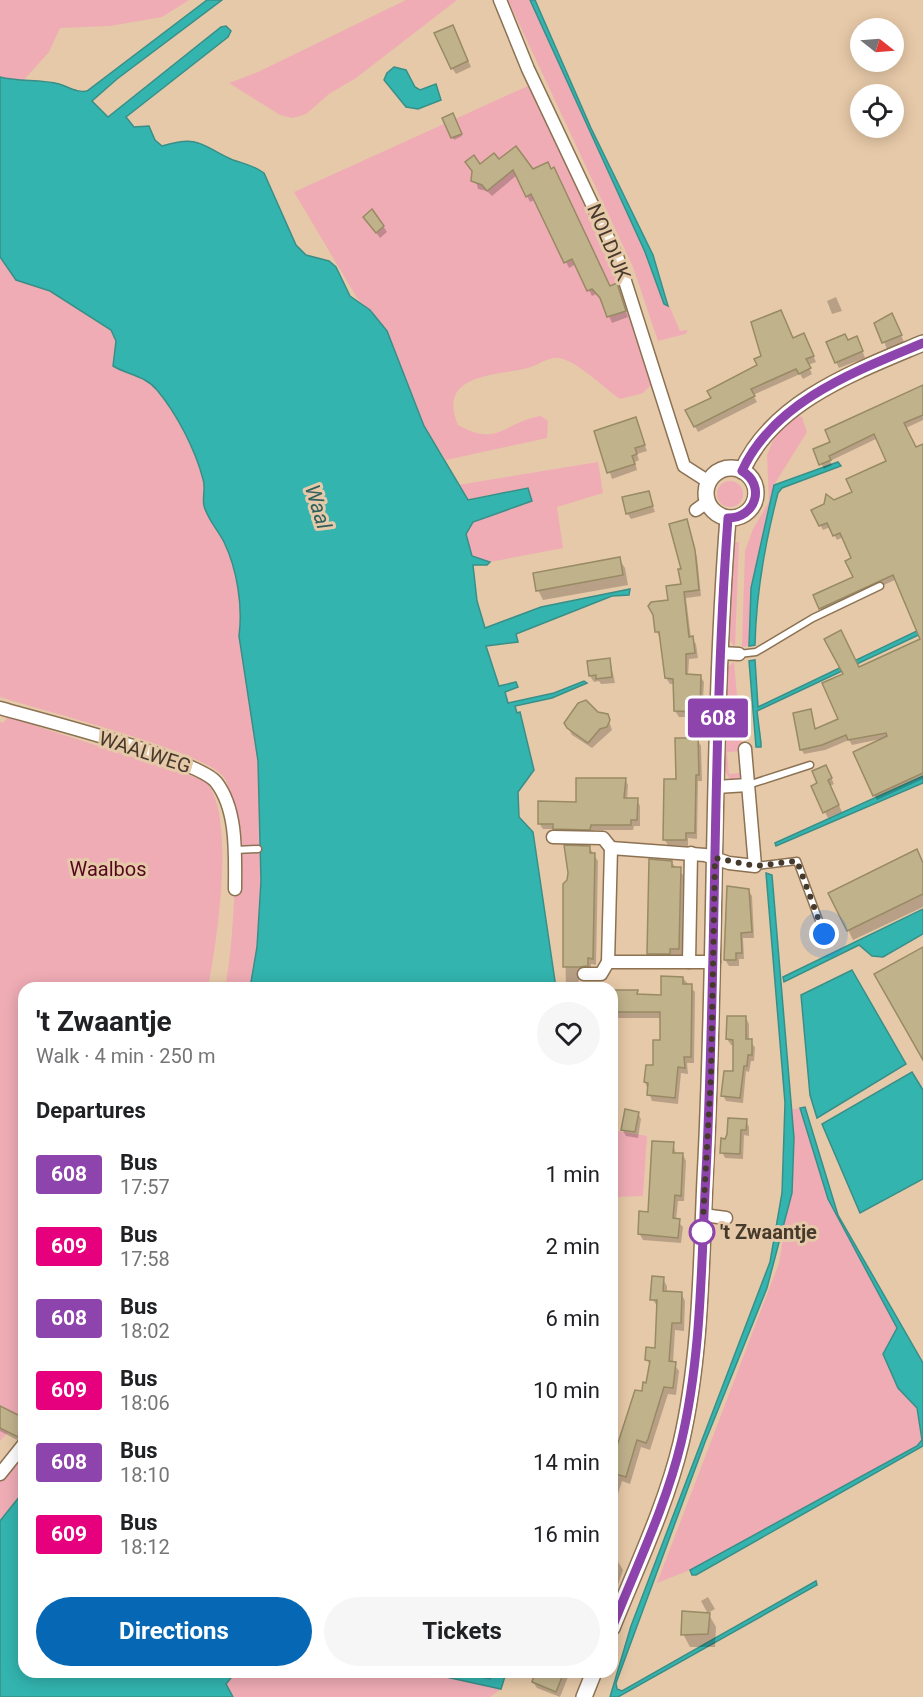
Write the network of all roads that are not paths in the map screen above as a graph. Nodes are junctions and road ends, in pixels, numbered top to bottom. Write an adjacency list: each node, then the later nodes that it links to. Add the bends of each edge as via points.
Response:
1 (500, 0): 4 (street, NOLDIJK, via 528,69 618,259 684,466)
2 (923, 343): 3 (street, via 795,406 770,428)
3 (742, 471): 4 (street, via 723,470); 5 (street, via 753,481 755,500 747,513)
4 (709, 482): 5 (street, via 702,506)
5 (728, 518): 7 (street, via 720,555)
6 (880, 586): 8 (lane, via 813,618 756,652)
7 (721, 653): 8 (street); 13 (street)
8 (739, 654)
9 (0, 708): 17 (street, WAALWEG, via 196,767 210,776 223,795)
10 (745, 749): 12 (street)
11 (810, 765): 12 (lane)
12 (748, 784): 13 (street); 20 (street)
13 (716, 787): 19 (street)
14 (553, 837): 15 (street, via 603,838)
15 (611, 848): 18 (street); 23 (street)
16 (258, 849): 17 (lane)
17 (234, 850): 21 (street, WAALWEG)
18 (692, 853): 19 (street); 25 (street)
19 (715, 858): 20 (street); 24 (street)
20 (755, 866): 22 (lane, via 797,861)
21 (235, 889)
22 (824, 934)
23 (608, 962): 25 (street); 26 (street, via 601,974)
24 (714, 962): 25 (street); 27 (street)
25 (688, 963)
26 (584, 974)
27 (703, 1215): 28 (street); 31 (street, via 694,1357 681,1444)
28 (726, 1218)
29 (18, 1452): 30 (street)
30 (0, 1474)
31 (618, 1612)
32 (592, 1678): 33 (street)
33 (585, 1697)

